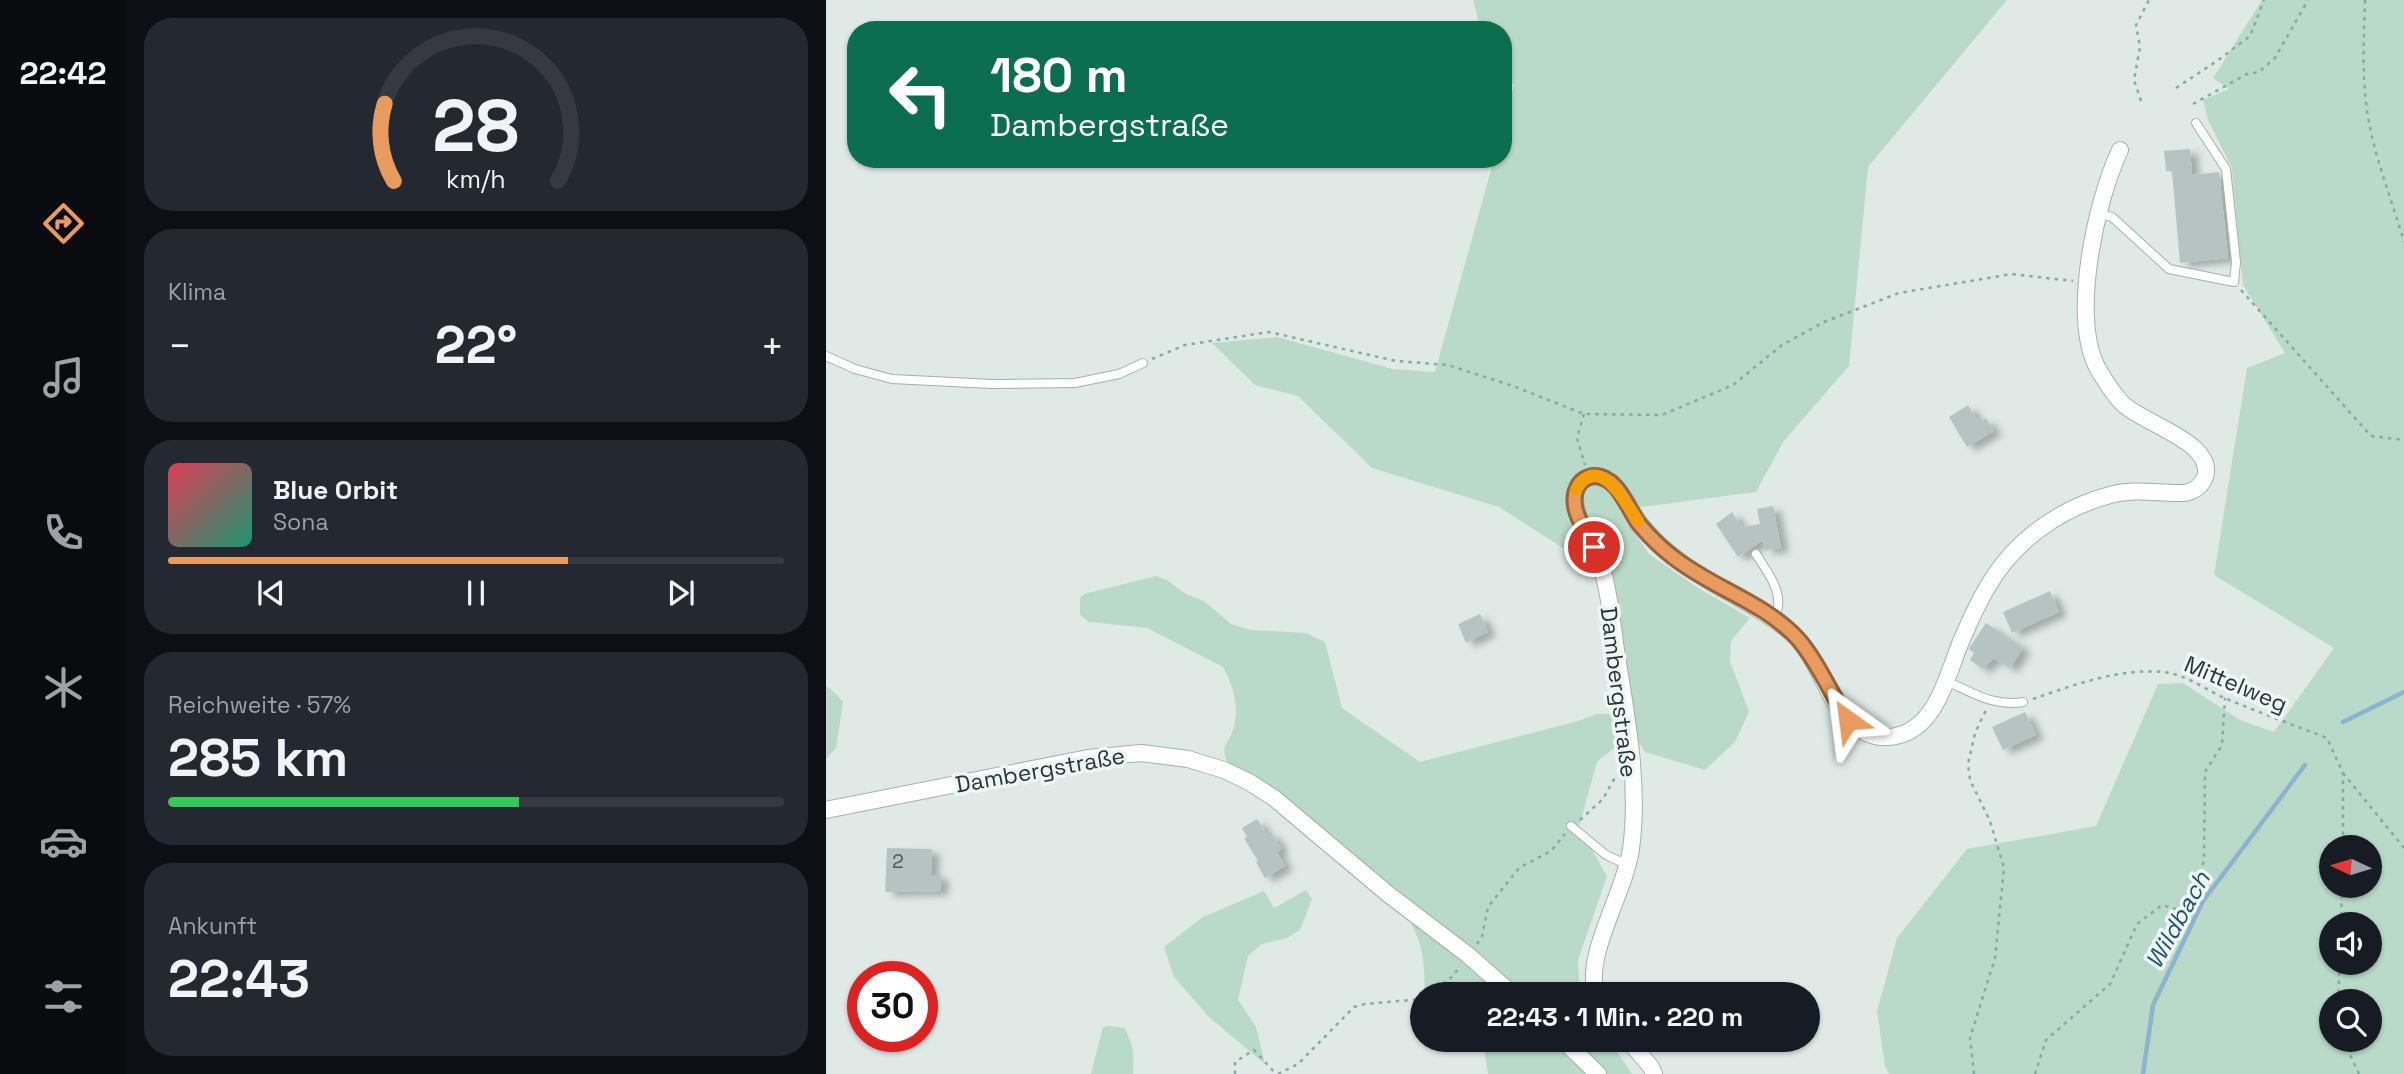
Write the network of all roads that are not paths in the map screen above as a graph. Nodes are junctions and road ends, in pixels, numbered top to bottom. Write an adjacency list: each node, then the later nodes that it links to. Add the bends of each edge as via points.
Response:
1 (2196, 122): 3 (lane, via 2226,169 2234,282 2169,269 2112,217)
2 (2120, 150): 3 (street)
3 (2100, 214): 8 (street, via 2085,306 2093,357 2123,404 2192,444 2207,466 2205,476 2194,491 2185,493 2130,491 2101,498 2070,510 2032,534 1987,586)
4 (826, 356): 5 (lane, via 892,379 992,383 1074,383 1119,374)
5 (1143, 363)
6 (1756, 554): 7 (lane, via 1778,596)
7 (1774, 618): 8 (street, via 1800,641 1848,720 1871,736 1899,736 1913,729 1936,703); 12 (street, Dambergstraße, via 1671,556 1606,479 1588,477 1580,482 1577,514 1600,564 1625,707 1633,830)
8 (1946, 681): 9 (lane, via 1990,701)
9 (2023, 702)
10 (826, 810): 13 (street, Dambergstraße, via 1088,758 1141,753 1188,759 1224,770 1274,798)
11 (1571, 826): 12 (lane, via 1606,855)
12 (1628, 865): 14 (street, Dambergstraße, via 1594,964)
13 (1498, 982)
14 (1593, 982)
15 (1575, 1052): 17 (street)
16 (1640, 1052): 18 (street)
17 (1598, 1074)
18 (1654, 1074)

